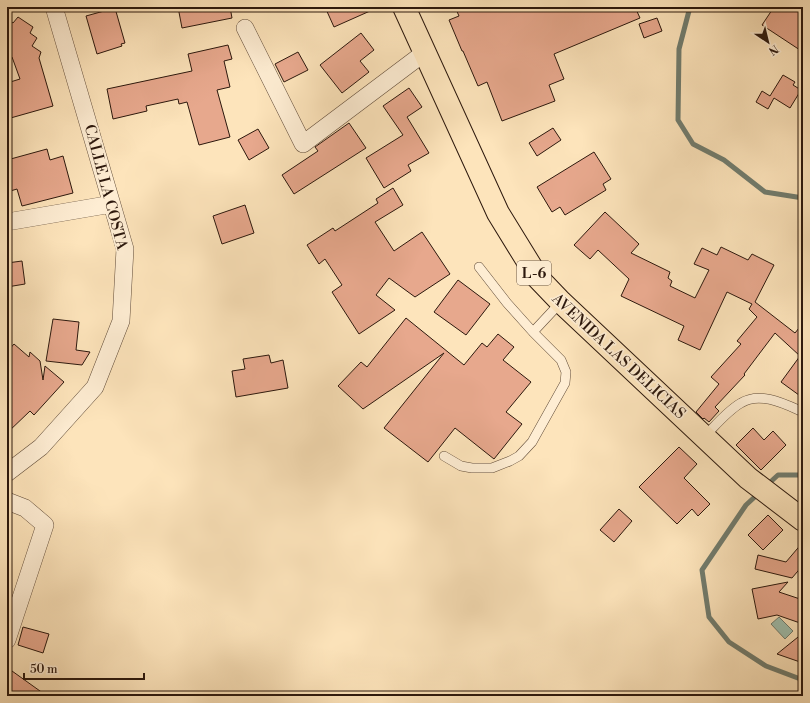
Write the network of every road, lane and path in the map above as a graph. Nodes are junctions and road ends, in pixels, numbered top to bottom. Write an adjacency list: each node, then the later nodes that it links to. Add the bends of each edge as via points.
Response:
1 (54, 7): 5 (street, CALLE LA COSTA)
2 (404, 7): 4 (main road, AVENIDA LAS DELICIAS / L-6)
3 (244, 28): 4 (street, via 303,144)
4 (424, 53): 8 (main road, AVENIDA LAS DELICIAS / L-6, via 498,213 538,278)
5 (112, 204): 6 (street); 13 (street, CALLE LA COSTA, via 125,249 121,321 98,380 95,387 41,447)
6 (7, 222)
7 (479, 267): 9 (lane)
8 (561, 302): 9 (lane); 11 (main road, AVENIDA LAS DELICIAS / L-6)
9 (533, 332): 12 (lane, via 561,360 566,377 532,442 519,456 492,468 461,466)
10 (803, 412): 11 (lane, via 782,402 758,398 742,402)
11 (704, 437): 15 (main road, AVENIDA LAS DELICIAS / L-6, via 748,478)
12 (444, 456)
13 (7, 473)
14 (7, 501): 16 (street, via 25,508 45,525)
15 (803, 520)
16 (7, 640)

